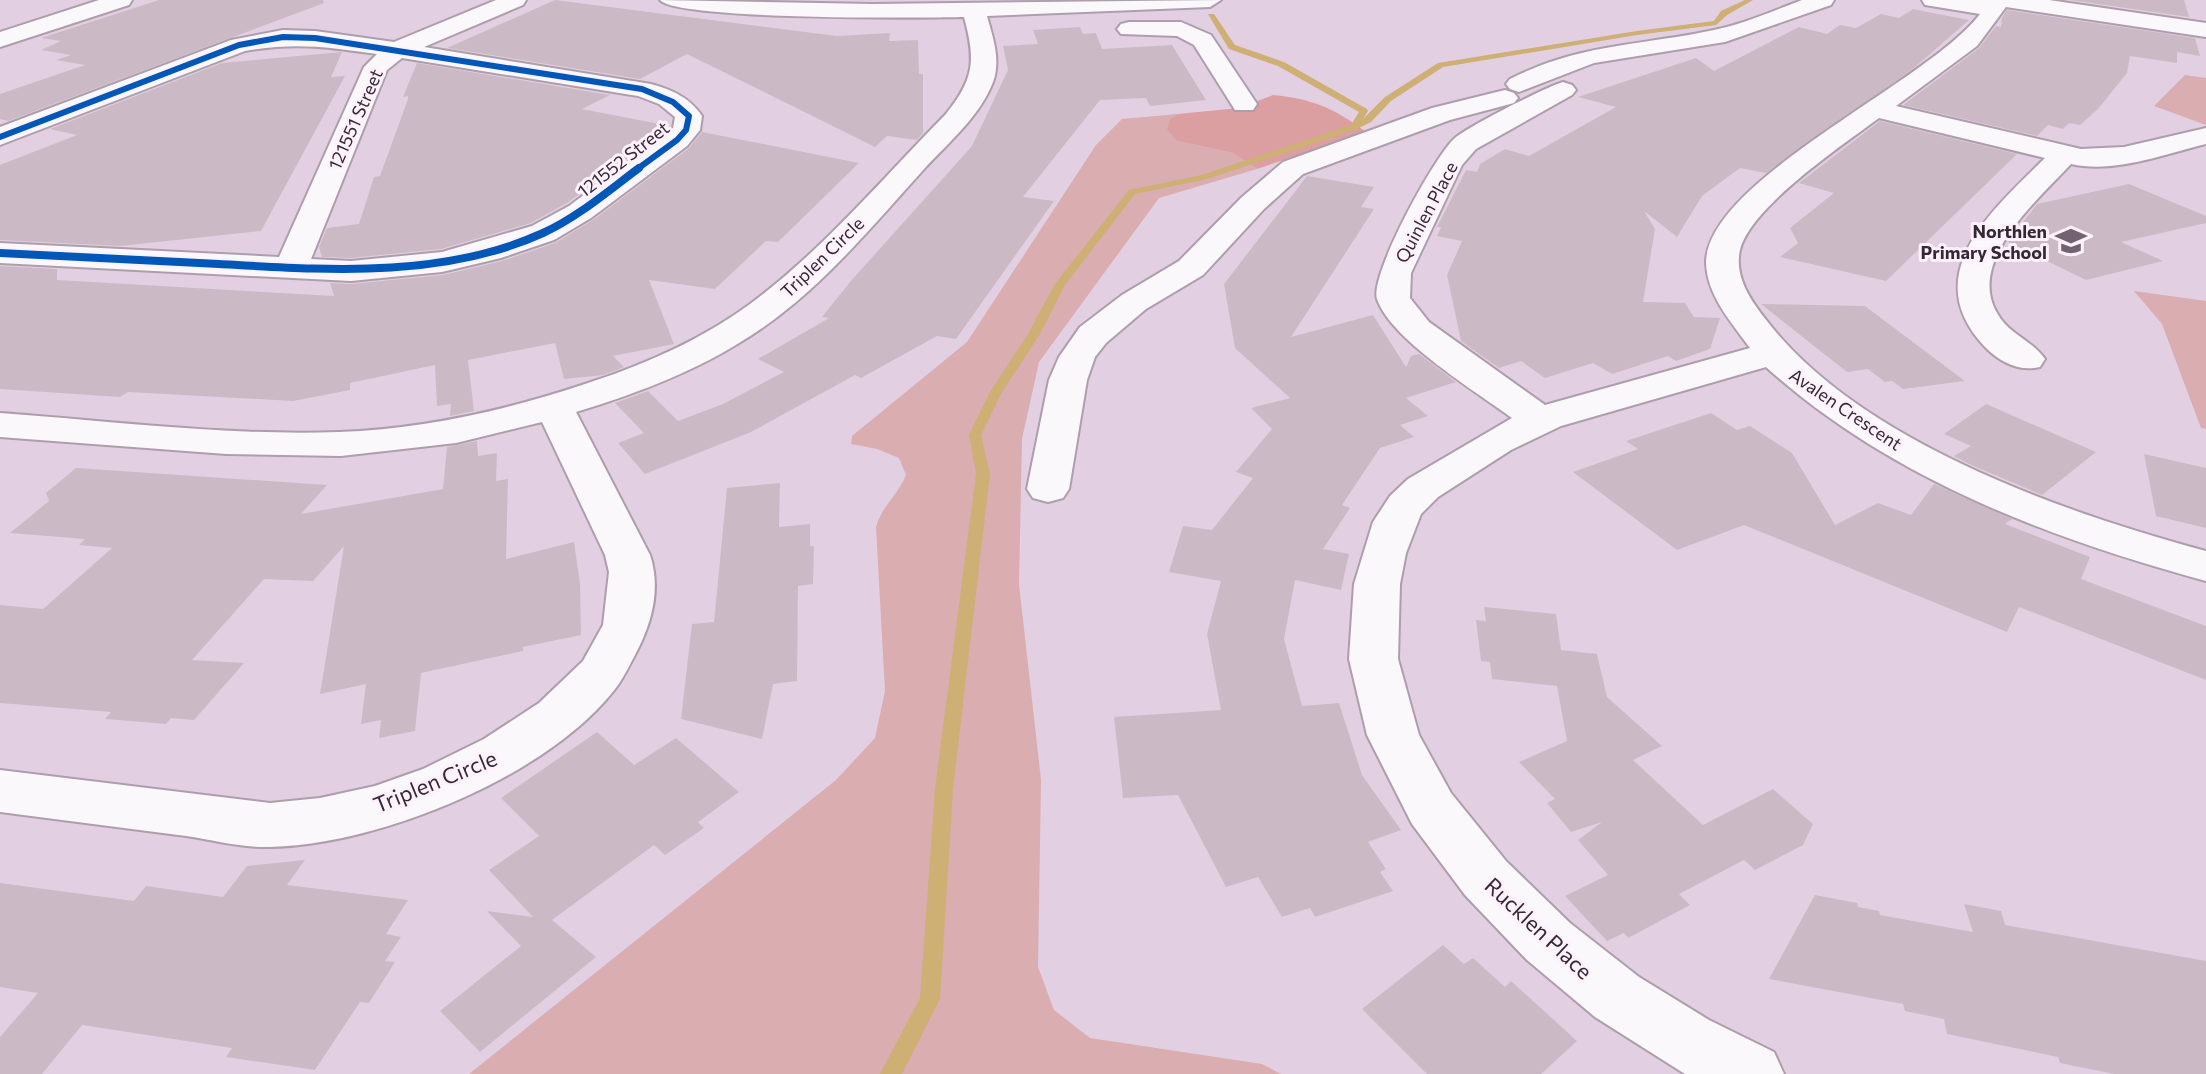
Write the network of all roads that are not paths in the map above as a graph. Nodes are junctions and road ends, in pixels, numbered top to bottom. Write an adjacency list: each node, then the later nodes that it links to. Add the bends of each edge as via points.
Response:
1 (121, 0): 11 (street)
2 (515, 0): 12 (street, 121551 Street)
3 (671, 0): 9 (street, via 827,12)
4 (1210, 0): 7 (street)
5 (1823, 0): 14 (street, via 1716,37 1586,56 1531,77)
6 (1933, 0): 8 (street)
7 (1102, 2): 9 (street); 15 (street, via 1110,26 1181,29 1203,40)
8 (1999, 3): 10 (street); 16 (street, Avalen Crescent, via 1966,43)
9 (974, 11): 24 (street, Triplen Circle, via 985,61 975,95 806,277 760,314 696,352)
10 (2206, 30)
11 (0, 40)
12 (397, 50): 18 (street, 121552 Street, via 315,38 260,40); 21 (street, 121551 Street, via 372,73); 21 (street, 121552 Street, via 664,95 689,116 686,130 580,212 517,244 397,269)
13 (1563, 90): 14 (street, Quinlen Place)
14 (1517, 103): 25 (street, Quinlen Place, via 1449,163 1394,273 1393,298 1416,330); 27 (street, via 1441,114 1293,168 1191,268 1134,302 1093,335 1068,380)
15 (1244, 104)
16 (1875, 109): 19 (street); 22 (street, Avalen Crescent, via 1755,202 1724,250 1727,289)
17 (2206, 136): 19 (street, via 2099,159)
18 (0, 137)
19 (2064, 155): 23 (street, via 2001,220 1980,250 1971,287 1981,320 1997,339)
20 (0, 253): 21 (street, 121552 Street)
21 (291, 268)
22 (1770, 354): 25 (street, Rucklen Place); 28 (street, Avalen Crescent, via 1832,404 1920,457 2024,506)
23 (2027, 359)
24 (555, 408): 26 (street, Triplen Circle, via 418,436 318,445); 29 (street, Triplen Circle, via 632,571 631,616 603,672 555,721 486,764 403,799 322,819 271,825)
25 (1540, 420): 30 (street, Rucklen Place, via 1437,477 1405,506 1384,552 1369,616 1377,686 1402,758 1453,841 1513,909 1603,988 1710,1057)
26 (0, 425)
27 (1048, 489)
28 (2206, 566)
29 (0, 791)
30 (1751, 1074)

